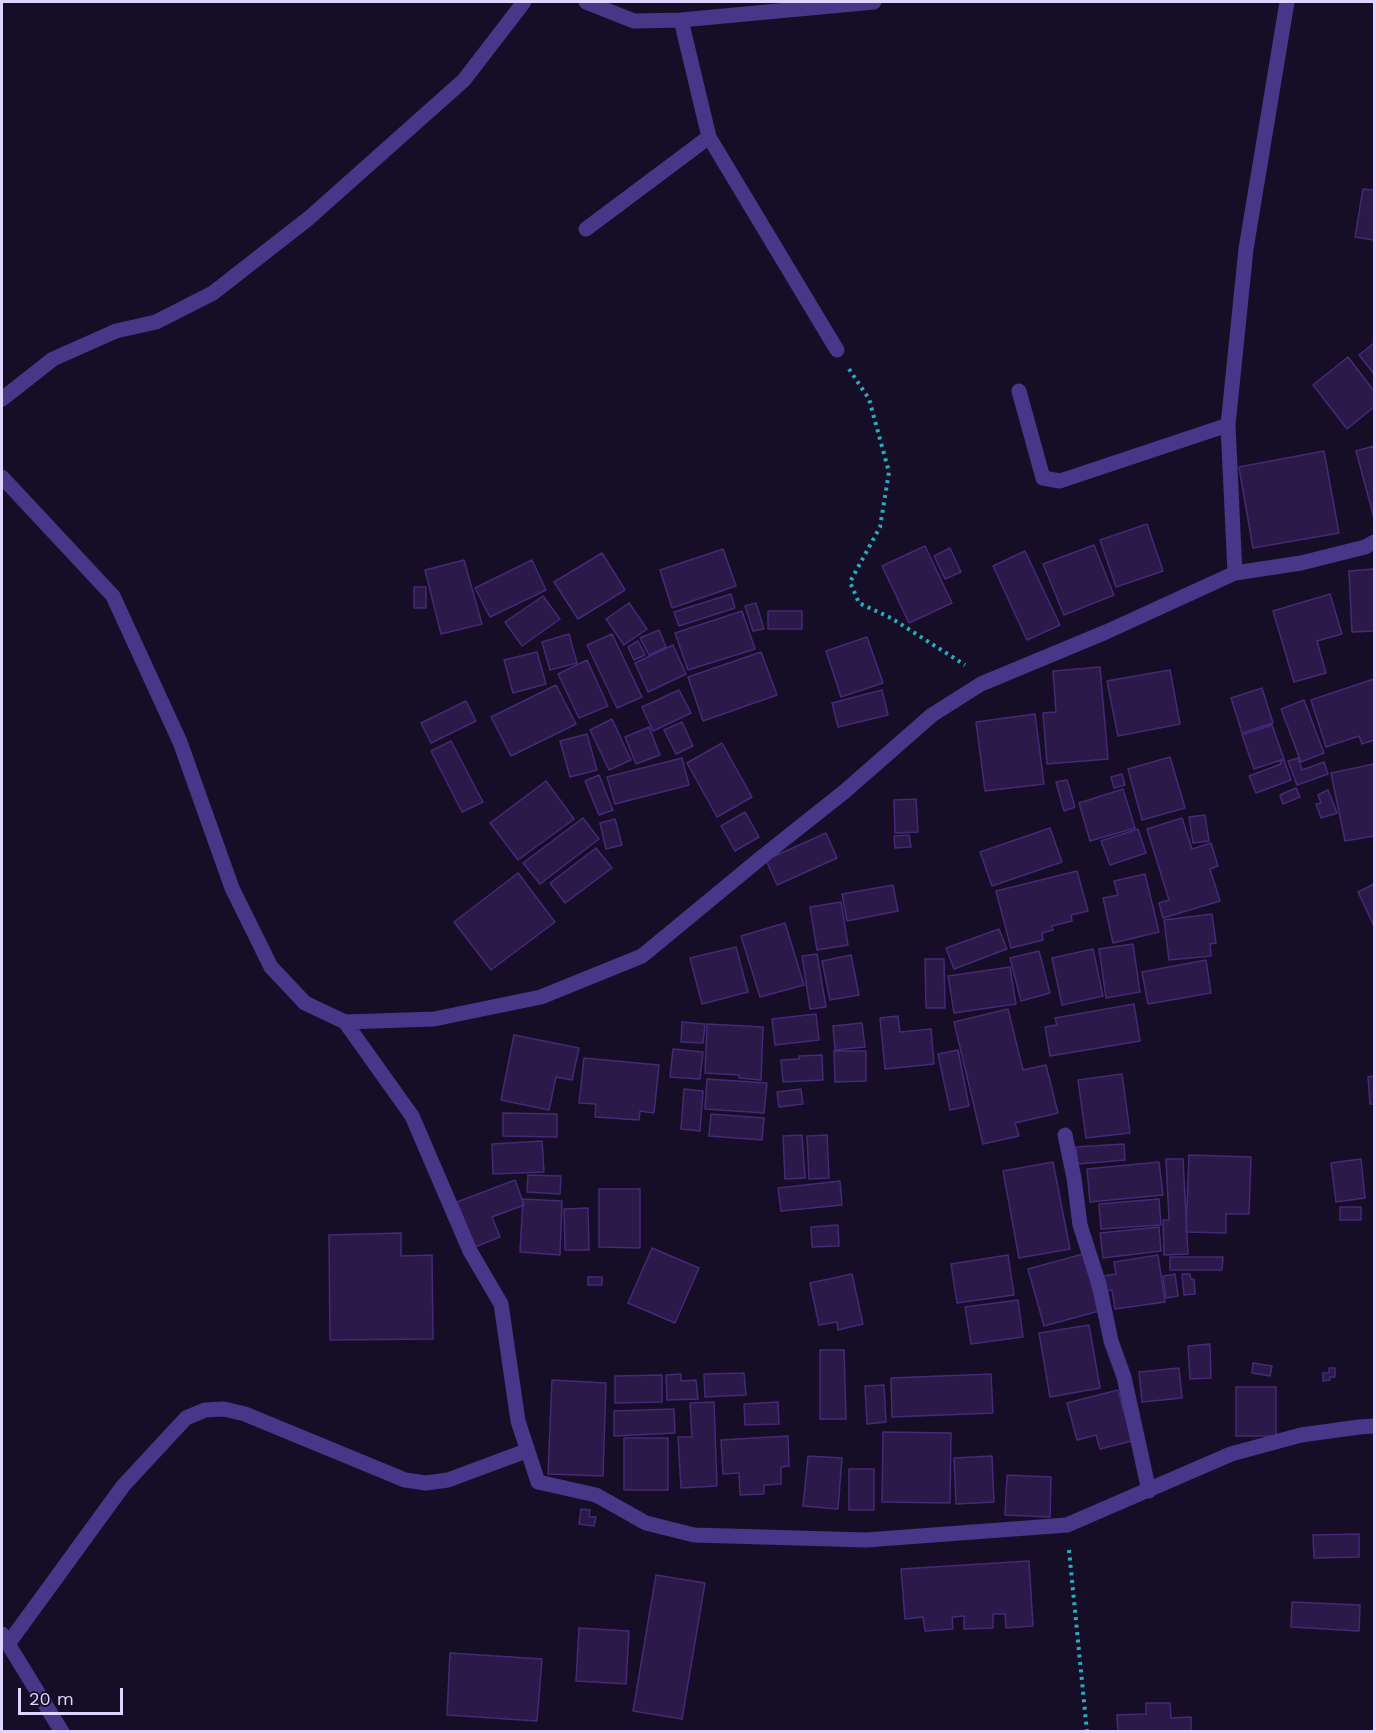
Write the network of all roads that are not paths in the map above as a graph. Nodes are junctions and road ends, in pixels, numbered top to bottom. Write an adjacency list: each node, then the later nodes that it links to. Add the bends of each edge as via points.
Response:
1 (524, 2): 10 (street, via 464,81 309,218 213,293 156,322 116,331 53,359)
2 (586, 2): 5 (street, via 634,21)
3 (874, 2): 5 (street)
4 (1287, 2): 11 (street, via 1246,249)
5 (681, 20): 6 (street)
6 (709, 136): 7 (street); 8 (street)
7 (586, 229)
8 (837, 351)
9 (1019, 391): 11 (street, via 1043,478 1060,481)
10 (2, 399)
11 (1228, 424): 14 (street)
12 (2, 477): 15 (street, via 113,596 180,742 232,888 271,967 305,1003)
13 (1374, 542): 14 (street, via 1301,563)
14 (1235, 573): 15 (street, via 988,680 932,715 642,956 541,998 434,1019)
15 (345, 1022): 18 (street, via 412,1116 470,1251 501,1304)
16 (1065, 1135): 19 (street, via 1080,1225 1124,1377)
17 (1374, 1426): 19 (street, via 1301,1435 1231,1454)
18 (526, 1451): 19 (street, via 538,1482 596,1495 646,1523 694,1535 866,1540 1066,1525); 20 (street, via 448,1480 426,1483 405,1480 245,1414 205,1410 186,1418 123,1486)
19 (1149, 1491)
20 (5, 1640): 21 (street)
21 (62, 1731)

